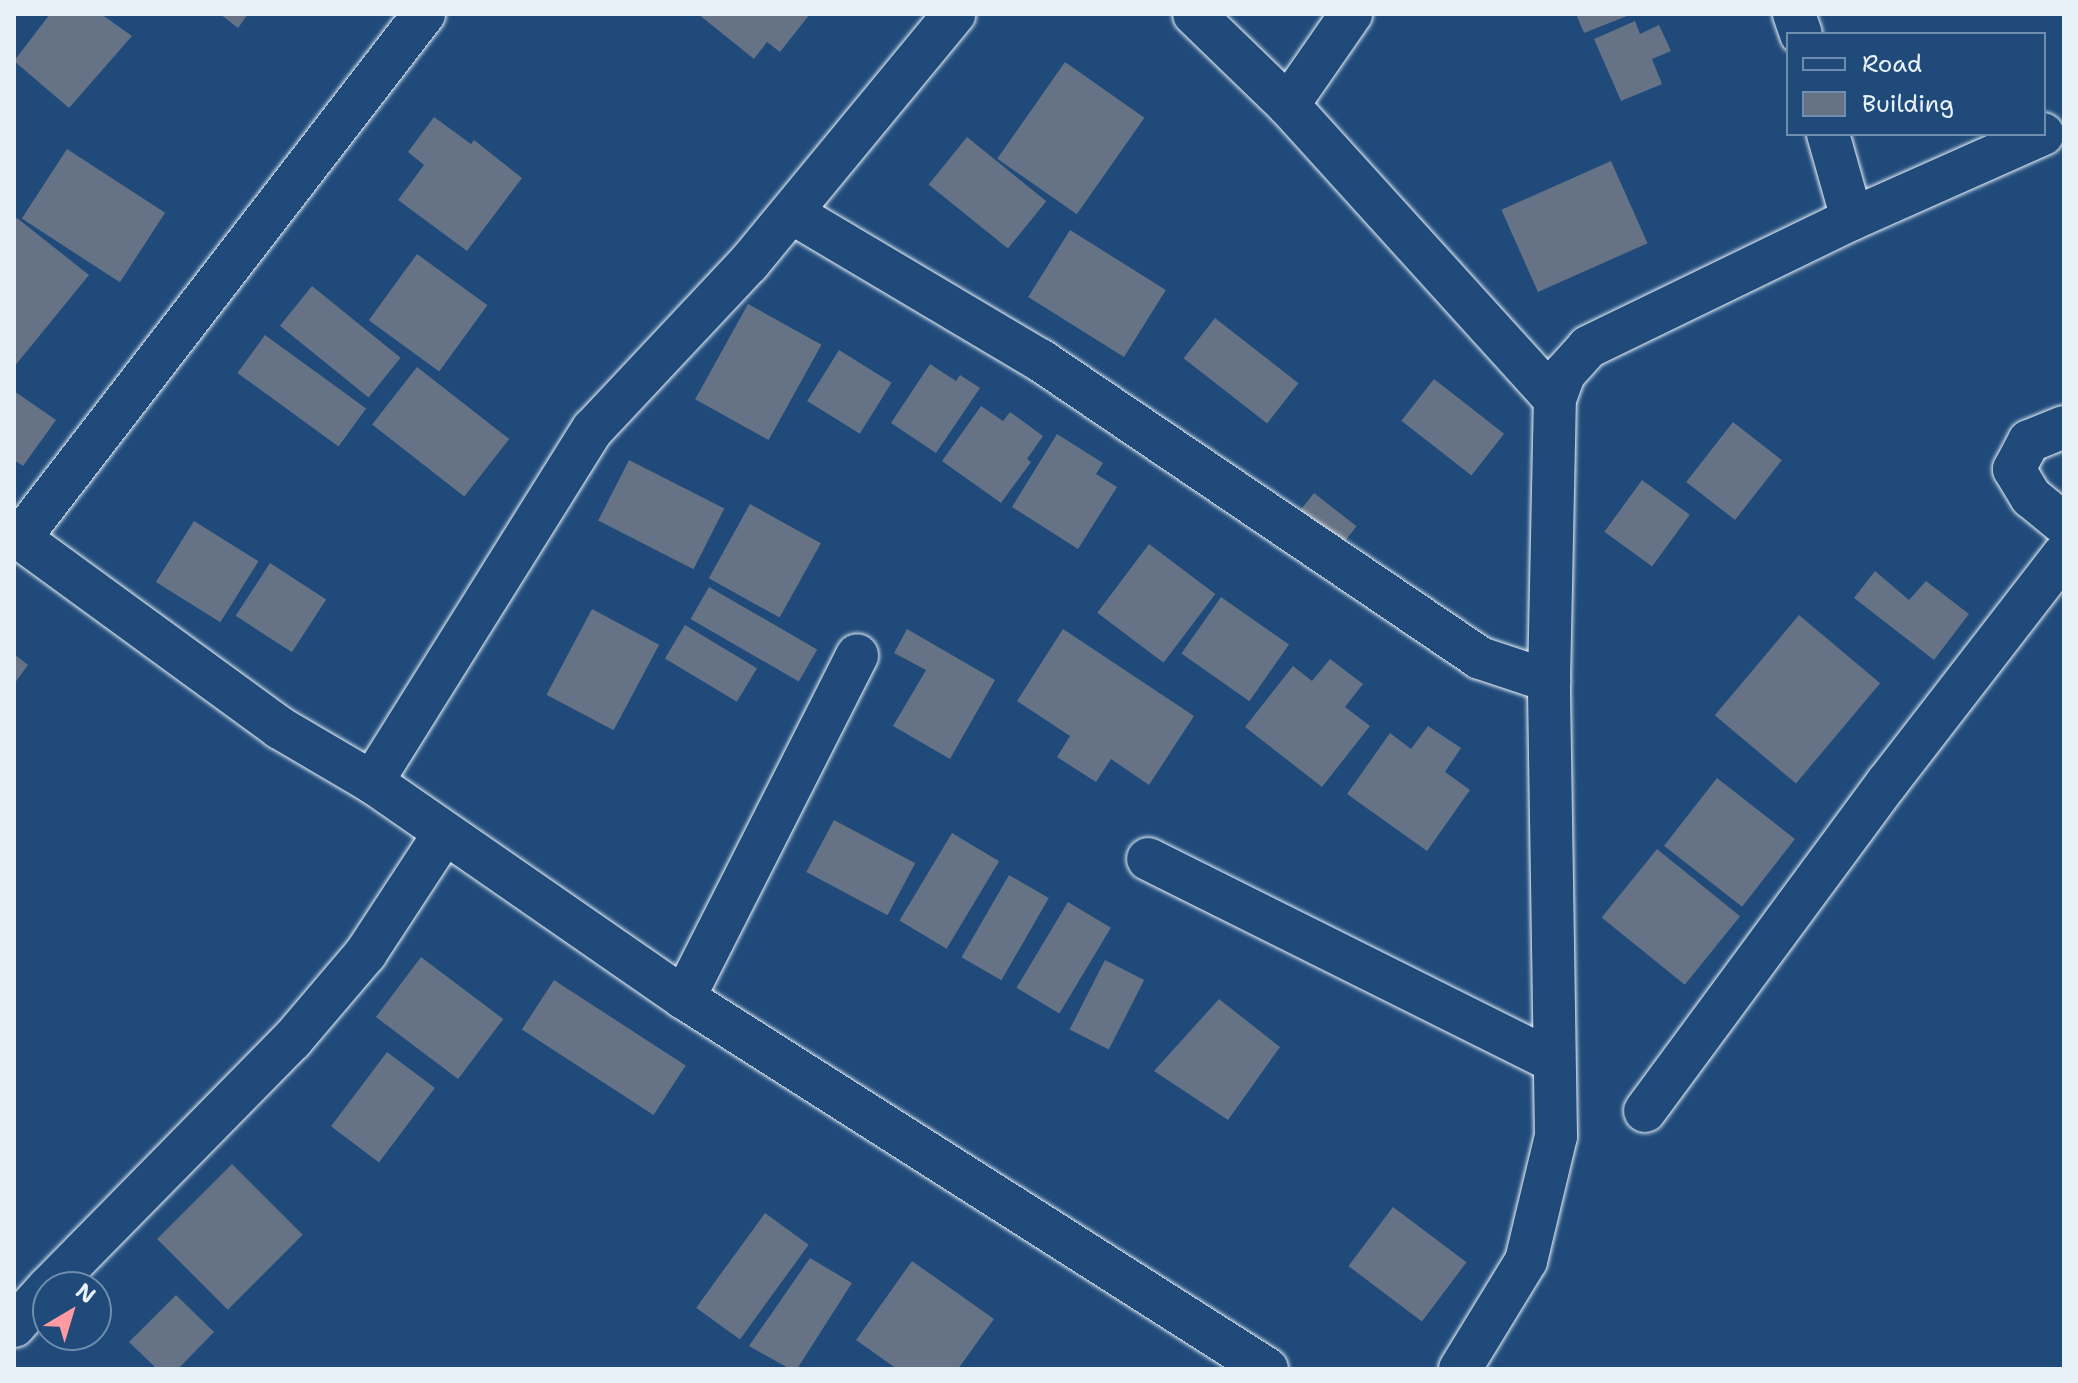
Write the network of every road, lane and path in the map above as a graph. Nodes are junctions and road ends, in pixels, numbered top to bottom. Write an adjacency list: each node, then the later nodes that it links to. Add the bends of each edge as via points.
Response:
1 (424, 14): 13 (street)
2 (954, 14): 8 (street)
3 (1194, 14): 5 (street)
4 (1351, 14): 5 (street)
5 (1288, 105): 10 (street)
6 (1829, 136): 9 (street)
7 (2039, 136): 9 (street)
8 (792, 213): 16 (street, via 1040,360 1480,658); 17 (street, via 593,429)
9 (1852, 219): 10 (street, via 1588,347 1564,374)
10 (1555, 399): 16 (street)
11 (2064, 427): 12 (street, via 2029,441 2014,469 2031,497)
12 (2064, 524)
13 (17, 536): 17 (street, via 280,728)
14 (2064, 554): 22 (street)
15 (857, 655): 20 (street)
16 (1549, 681): 21 (street)
17 (372, 782): 18 (street)
18 (444, 834): 20 (street); 23 (street, via 366,953 292,1040)
19 (1148, 859): 21 (street)
20 (684, 998): 26 (street)
21 (1553, 1061): 27 (street, via 1556,1136 1526,1261)
22 (1645, 1111)
23 (65, 1271)
24 (32, 1306): 25 (street)
25 (14, 1326)
26 (1267, 1369)
27 (1460, 1369)

